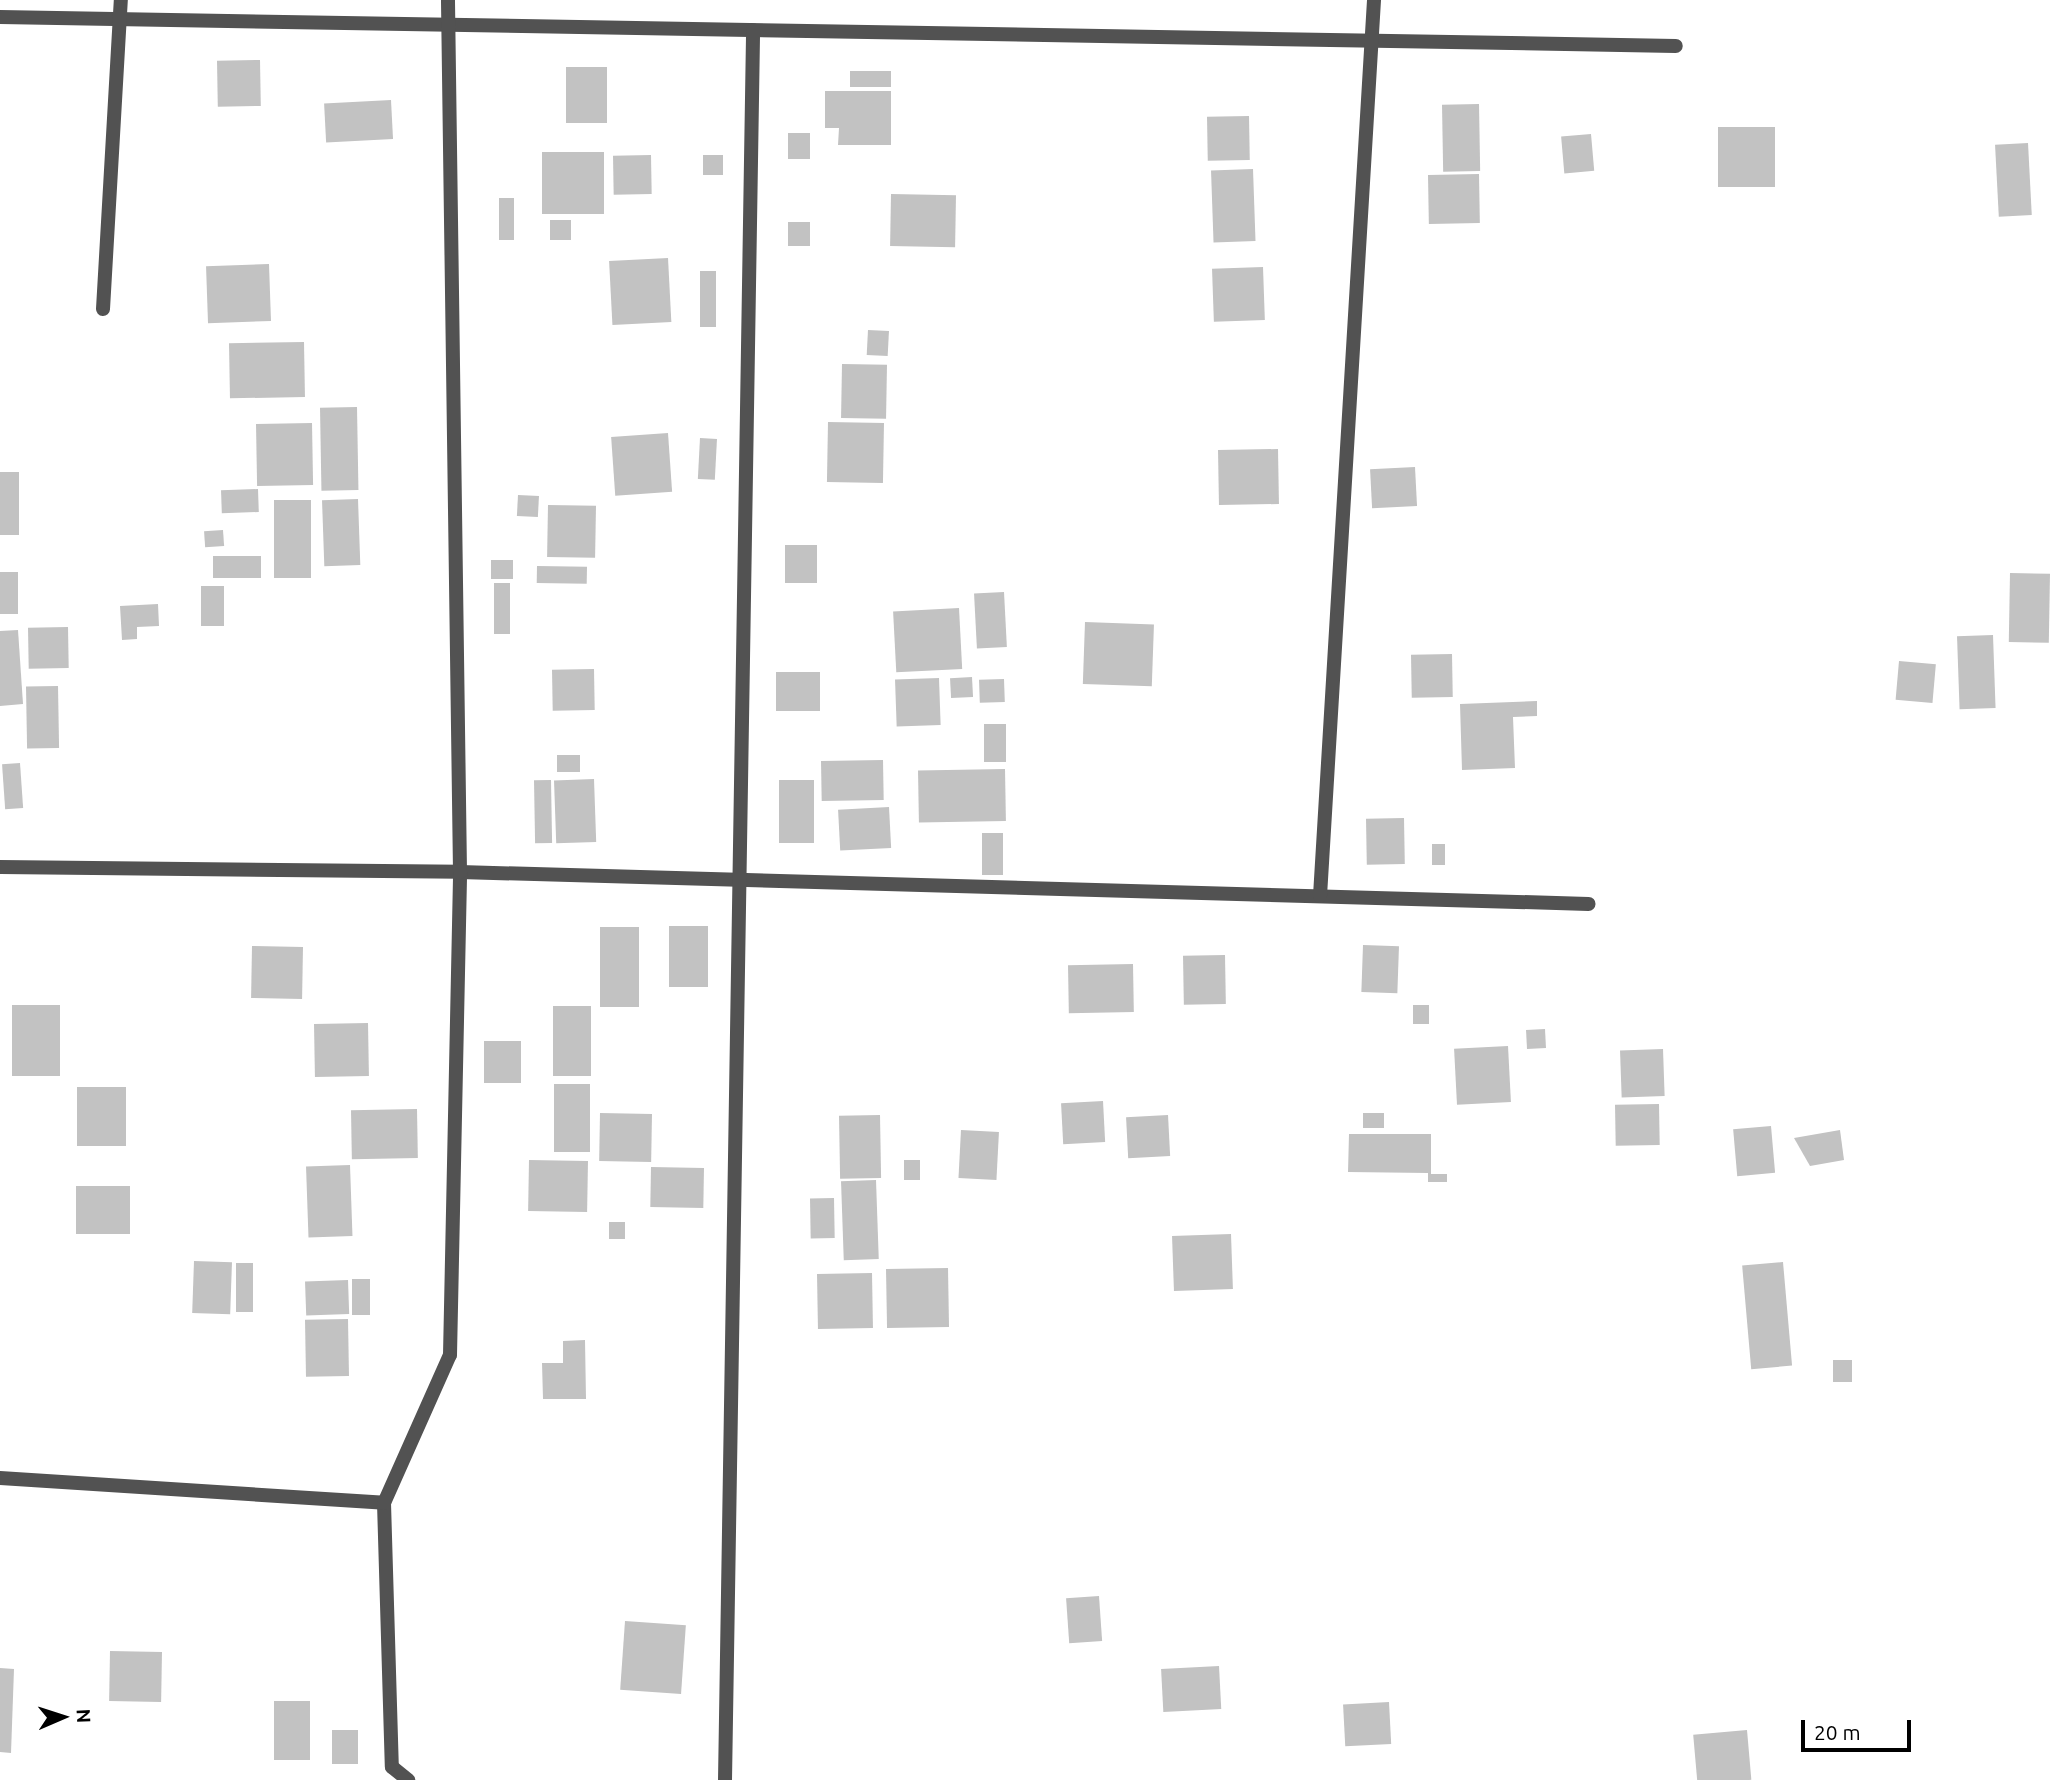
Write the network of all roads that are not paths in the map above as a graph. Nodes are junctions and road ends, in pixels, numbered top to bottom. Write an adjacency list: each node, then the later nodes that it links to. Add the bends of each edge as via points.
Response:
1 (121, 0): 5 (street)
2 (448, 0): 6 (street)
3 (1374, 0): 8 (street)
4 (0, 17): 5 (street)
5 (121, 19): 6 (street); 10 (street)
6 (448, 25): 7 (street); 12 (street)
7 (753, 30): 8 (street); 13 (street)
8 (1372, 41): 9 (street); 14 (street)
9 (1676, 46)
10 (103, 309)
11 (0, 867): 12 (street)
12 (460, 872): 13 (street); 17 (street, via 450,1355)
13 (739, 881): 14 (street); 19 (street)
14 (1320, 896): 15 (street)
15 (1589, 904)
16 (0, 1478): 17 (street)
17 (384, 1503): 18 (street, via 392,1766)
18 (408, 1780)
19 (725, 1780)

